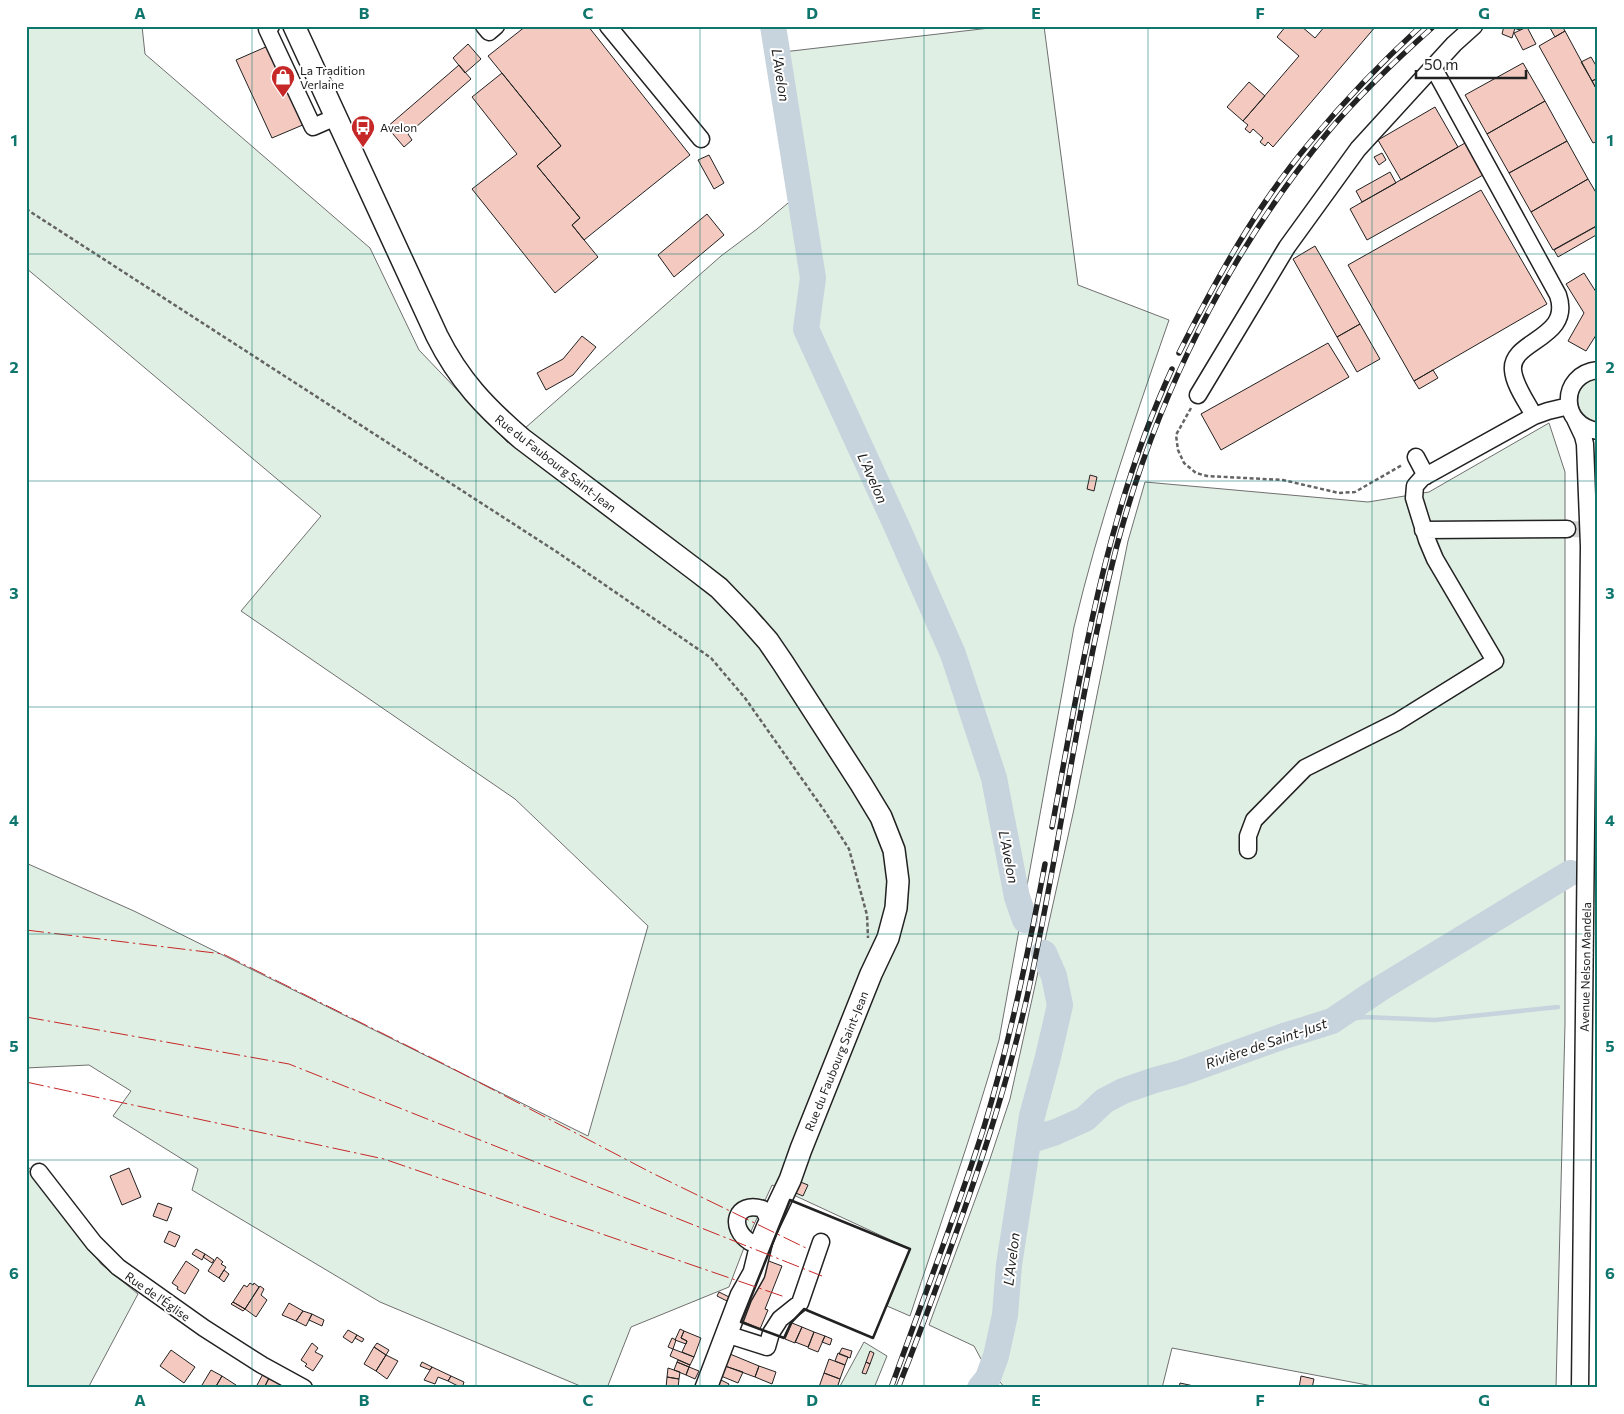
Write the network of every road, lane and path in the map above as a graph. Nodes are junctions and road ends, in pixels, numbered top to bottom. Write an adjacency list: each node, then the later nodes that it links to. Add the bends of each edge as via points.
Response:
1 (271, 26): 8 (street, via 267,29 312,126)
2 (294, 26): 8 (main road, Rue du Faubourg Saint-Jean)
3 (484, 26): 4 (street, via 489,32)
4 (496, 26)
5 (608, 26): 9 (street)
6 (1474, 26): 7 (street)
7 (1433, 67): 13 (street, via 1366,139 1295,236); 15 (street, via 1560,302 1557,322 1519,353 1513,364 1516,382)
8 (336, 117): 26 (main road, Rue du Faubourg Saint-Jean, via 437,336 469,388 527,443 723,593 746,615 768,642 816,716 879,843 886,866 886,904 871,974 788,1185)
9 (701, 139)
10 (26, 209): 24 (path, via 557,552 710,658 745,698 849,849 867,915)
11 (1598, 363): 12 (street)
12 (1591, 372): 14 (street, via 1572,386 1569,396)
13 (1198, 395): 17 (path, via 1176,435 1184,463 1196,473 1283,480 1339,493 1354,492)
14 (1572, 412): 15 (street, via 1548,411); 16 (street, via 1586,428); 22 (street, Avenue Nelson Mandela, via 1585,444)
15 (1534, 416): 19 (street)
16 (1598, 431)
17 (1416, 457): 19 (street)
18 (1598, 471): 22 (street, Avenue Nelson Mandela)
19 (1426, 476): 20 (street, via 1418,482 1414,492)
20 (1423, 530): 21 (street); 23 (street, via 1435,559 1495,661 1397,722 1305,768 1254,820 1248,836)
21 (1567, 530)
22 (1589, 546): 32 (street, Avenue Nelson Mandela)
23 (1248, 850)
24 (869, 944)
25 (39, 1172): 30 (street, Rue de l'Église, via 94,1243 118,1267 212,1333)
26 (765, 1217): 28 (main road, Rue du Faubourg Saint-Jean, via 754,1273); 28 (main road, Rue du Faubourg Saint-Jean, via 754,1227)
27 (821, 1242): 29 (street, via 800,1303 780,1319 767,1347)
28 (741, 1296): 29 (main road, Rue du Faubourg Saint-Jean)
29 (726, 1334): 31 (main road, Rue du Faubourg Saint-Jean)
30 (304, 1388)
31 (706, 1388)
32 (1580, 1388)

